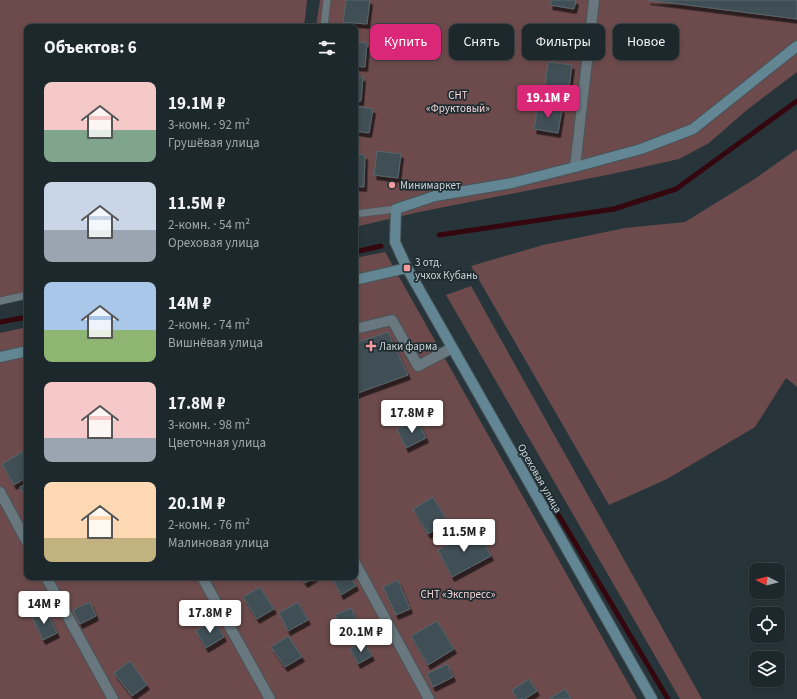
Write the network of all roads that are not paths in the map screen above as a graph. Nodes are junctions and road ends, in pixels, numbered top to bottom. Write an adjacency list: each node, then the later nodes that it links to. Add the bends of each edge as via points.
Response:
1 (327, 0): 3 (lane)
2 (594, 0): 5 (street)
3 (324, 24)
4 (797, 46): 5 (street, via 694,128 641,149)
5 (575, 167): 6 (street, via 512,183 435,196)
6 (396, 209): 7 (lane); 8 (street, Ореховая улица, via 396,242)
7 (358, 214)
8 (407, 268): 9 (street); 13 (street, Ореховая улица)
9 (358, 279)
10 (24, 296): 11 (lane)
11 (0, 301)
12 (358, 328): 13 (street, via 392,320 418,366)
13 (452, 348): 24 (street, Ореховая улица)
14 (24, 352): 15 (street)
15 (0, 357)
16 (0, 492): 17 (street)
17 (24, 536)
18 (358, 569): 23 (street)
19 (48, 580): 21 (street)
20 (204, 580): 22 (street)
21 (113, 699)
22 (270, 699)
23 (429, 699)
24 (652, 699)

